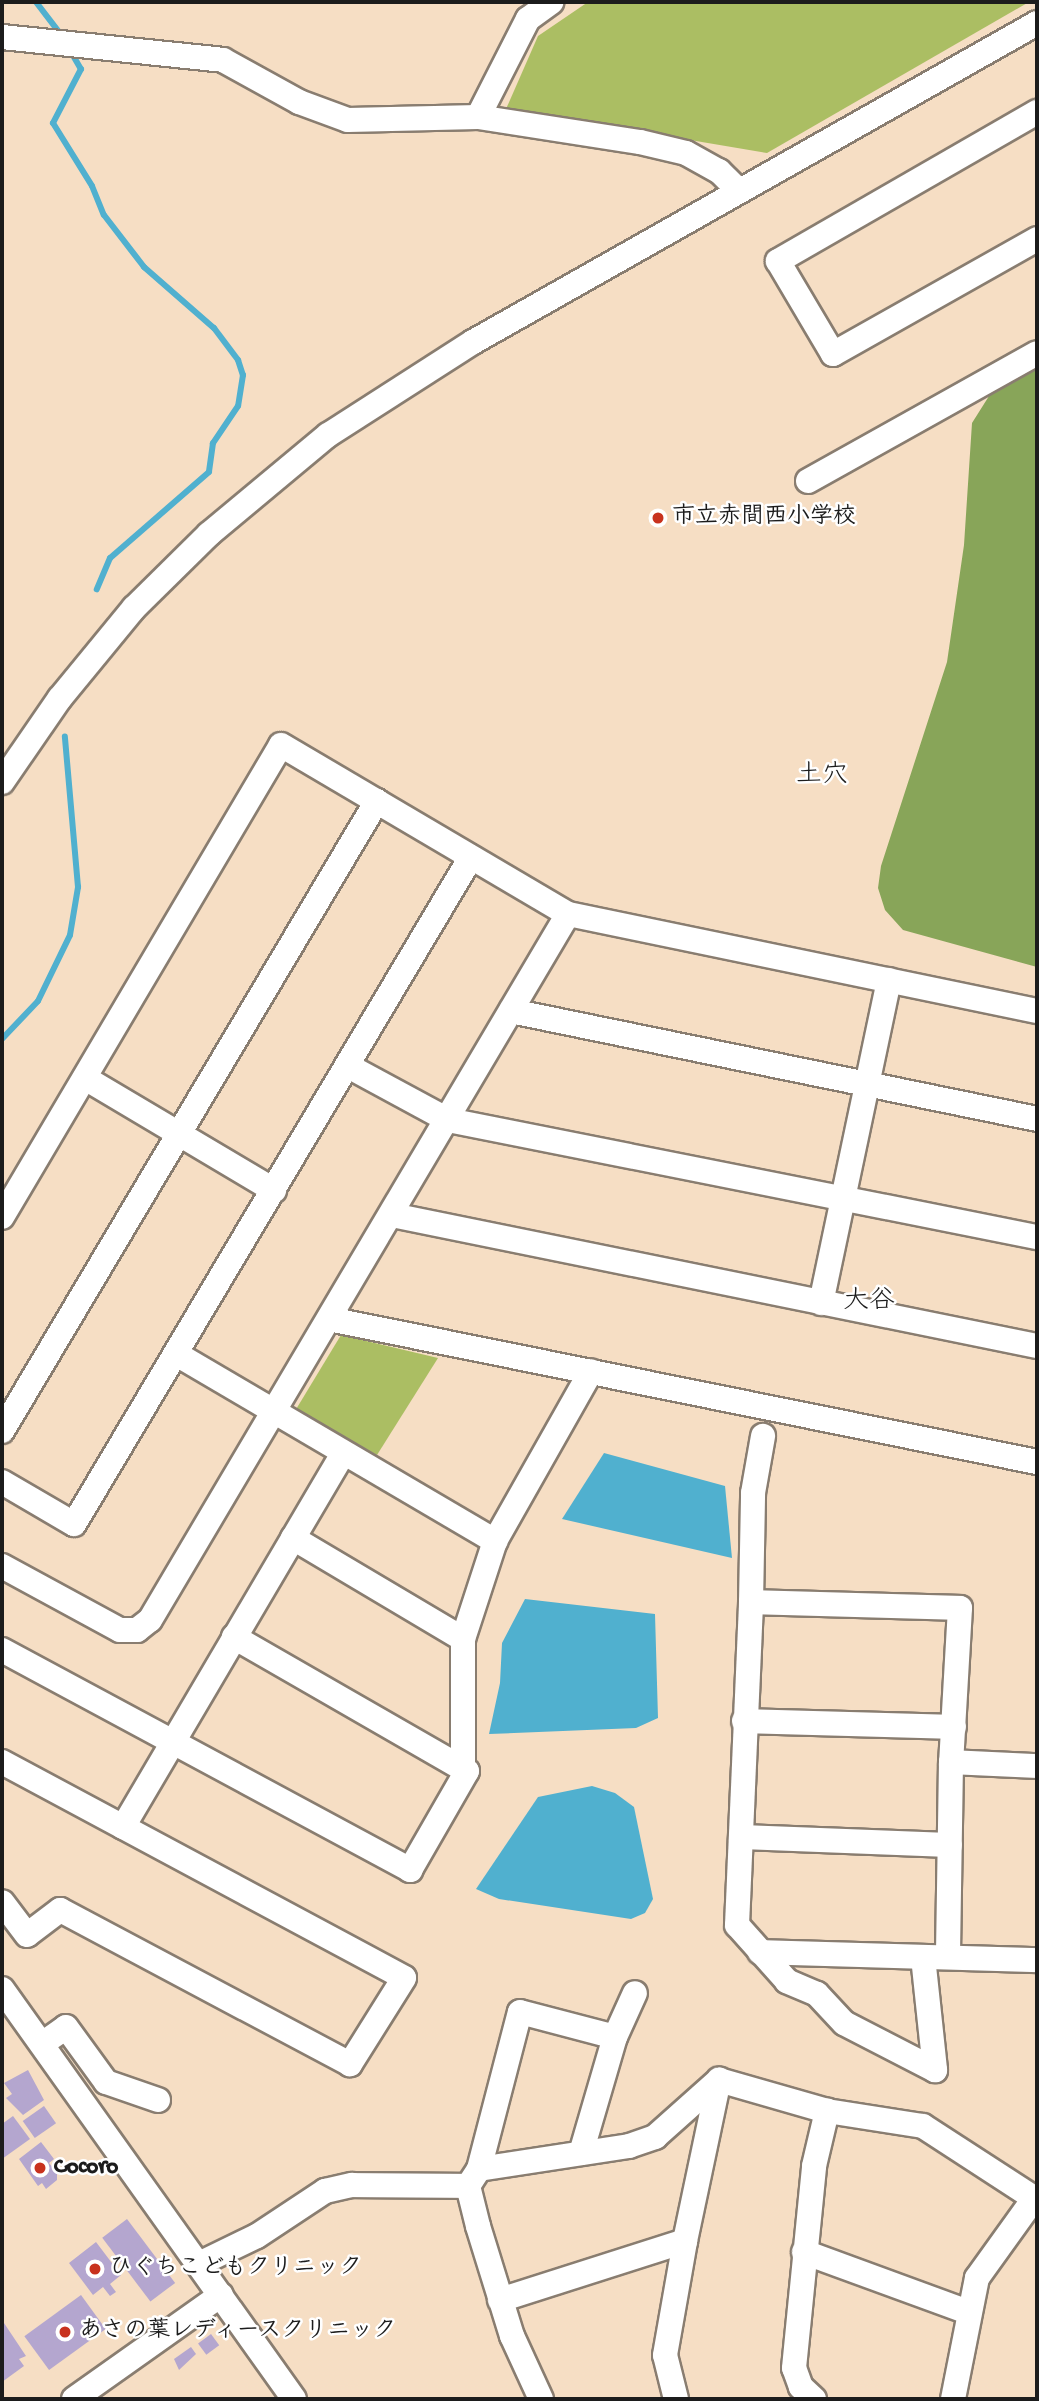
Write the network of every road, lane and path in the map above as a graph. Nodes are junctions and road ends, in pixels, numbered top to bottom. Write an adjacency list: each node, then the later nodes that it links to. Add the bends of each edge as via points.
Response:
1 (551, 2): 5 (street, via 527,19)
2 (1037, 23): 6 (street)
3 (2, 37): 5 (street, via 223,60 299,102 348,120)
4 (1037, 112): 7 (street, via 778,261 833,355)
5 (478, 117): 6 (street, via 686,153 719,171)
6 (739, 191): 10 (street, via 414,377 285,468 134,608 60,698)
7 (1037, 239)
8 (1037, 354): 9 (street)
9 (808, 481)
10 (2, 782)
11 (377, 801): 12 (street); 18 (street, via 281,745); 22 (street)
12 (471, 857): 13 (street); 17 (street)
13 (568, 914): 14 (street); 15 (street)
14 (889, 980): 16 (street); 19 (street)
15 (511, 1011): 19 (street); 20 (street)
16 (1037, 1011)
17 (348, 1066): 20 (street); 23 (street)
18 (85, 1078): 22 (street); 26 (street)
19 (867, 1084): 21 (street); 24 (street)
20 (448, 1119): 24 (street); 25 (street)
21 (1037, 1119)
22 (179, 1134): 23 (street); 34 (street)
23 (274, 1190): 31 (street)
24 (841, 1197): 27 (street); 28 (street)
25 (392, 1215): 28 (street); 29 (street)
26 (2, 1217)
27 (1037, 1237)
28 (821, 1303): 30 (street)
29 (330, 1319): 32 (street); 33 (street)
30 (1037, 1346)
31 (178, 1355): 33 (street); 38 (street, via 74,1524)
32 (591, 1371): 37 (street); 40 (street)
33 (275, 1410): 36 (street); 41 (street, via 164,1599 137,1630 120,1630)
34 (2, 1431)
35 (763, 1436): 42 (street, via 753,1493)
36 (343, 1453): 39 (street); 40 (street)
37 (1037, 1462)
38 (2, 1482)
39 (293, 1538): 43 (street); 44 (street)
40 (495, 1541): 44 (street)
41 (2, 1566)
42 (751, 1602): 46 (street); 47 (street, via 960,1608)
43 (233, 1637): 48 (street); 52 (street)
44 (463, 1639): 52 (street)
45 (2, 1650): 48 (street)
46 (744, 1721): 47 (street); 54 (street)
47 (954, 1727): 50 (street)
48 (172, 1742): 52 (street, via 410,1870 467,1771); 53 (street)
49 (2, 1762): 53 (street)
50 (951, 1762): 51 (street); 55 (street)
51 (1037, 1766)
52 (463, 1767)
53 (122, 1827): 56 (street, via 404,1978 350,2064 60,1910 27,1935)
54 (741, 1837): 55 (street); 57 (street, via 737,1925)
55 (950, 1845): 58 (street)
56 (2, 1902)
57 (761, 1952): 58 (street); 58 (street, via 787,1981 817,1994 844,2023 934,2070)
58 (936, 1957): 59 (street)
59 (1037, 1960)
60 (2, 1989): 63 (street)
61 (635, 1993): 62 (street)
62 (615, 2037): 67 (street); 68 (street, via 520,2012)
63 (42, 2044): 65 (street, via 66,2027 106,2082); 72 (street)
64 (719, 2081): 66 (street); 67 (street, via 655,2137); 70 (street)
65 (158, 2100)
66 (827, 2111): 69 (street, via 923,2126); 71 (street, via 814,2166)
67 (581, 2153): 68 (street)
68 (473, 2177): 72 (street, via 325,2191 257,2236); 74 (street)
69 (1035, 2200): 75 (street, via 978,2278)
70 (685, 2241): 74 (street); 79 (street, via 664,2355)
71 (804, 2252): 75 (street); 80 (street, via 794,2368 801,2387)
72 (200, 2264): 73 (street)
73 (221, 2295): 76 (street); 77 (street)
74 (500, 2300): 78 (street)
75 (968, 2312): 81 (street)
76 (74, 2399)
77 (294, 2399)
78 (541, 2399)
79 (676, 2399)
80 (814, 2399)
81 (953, 2399)

